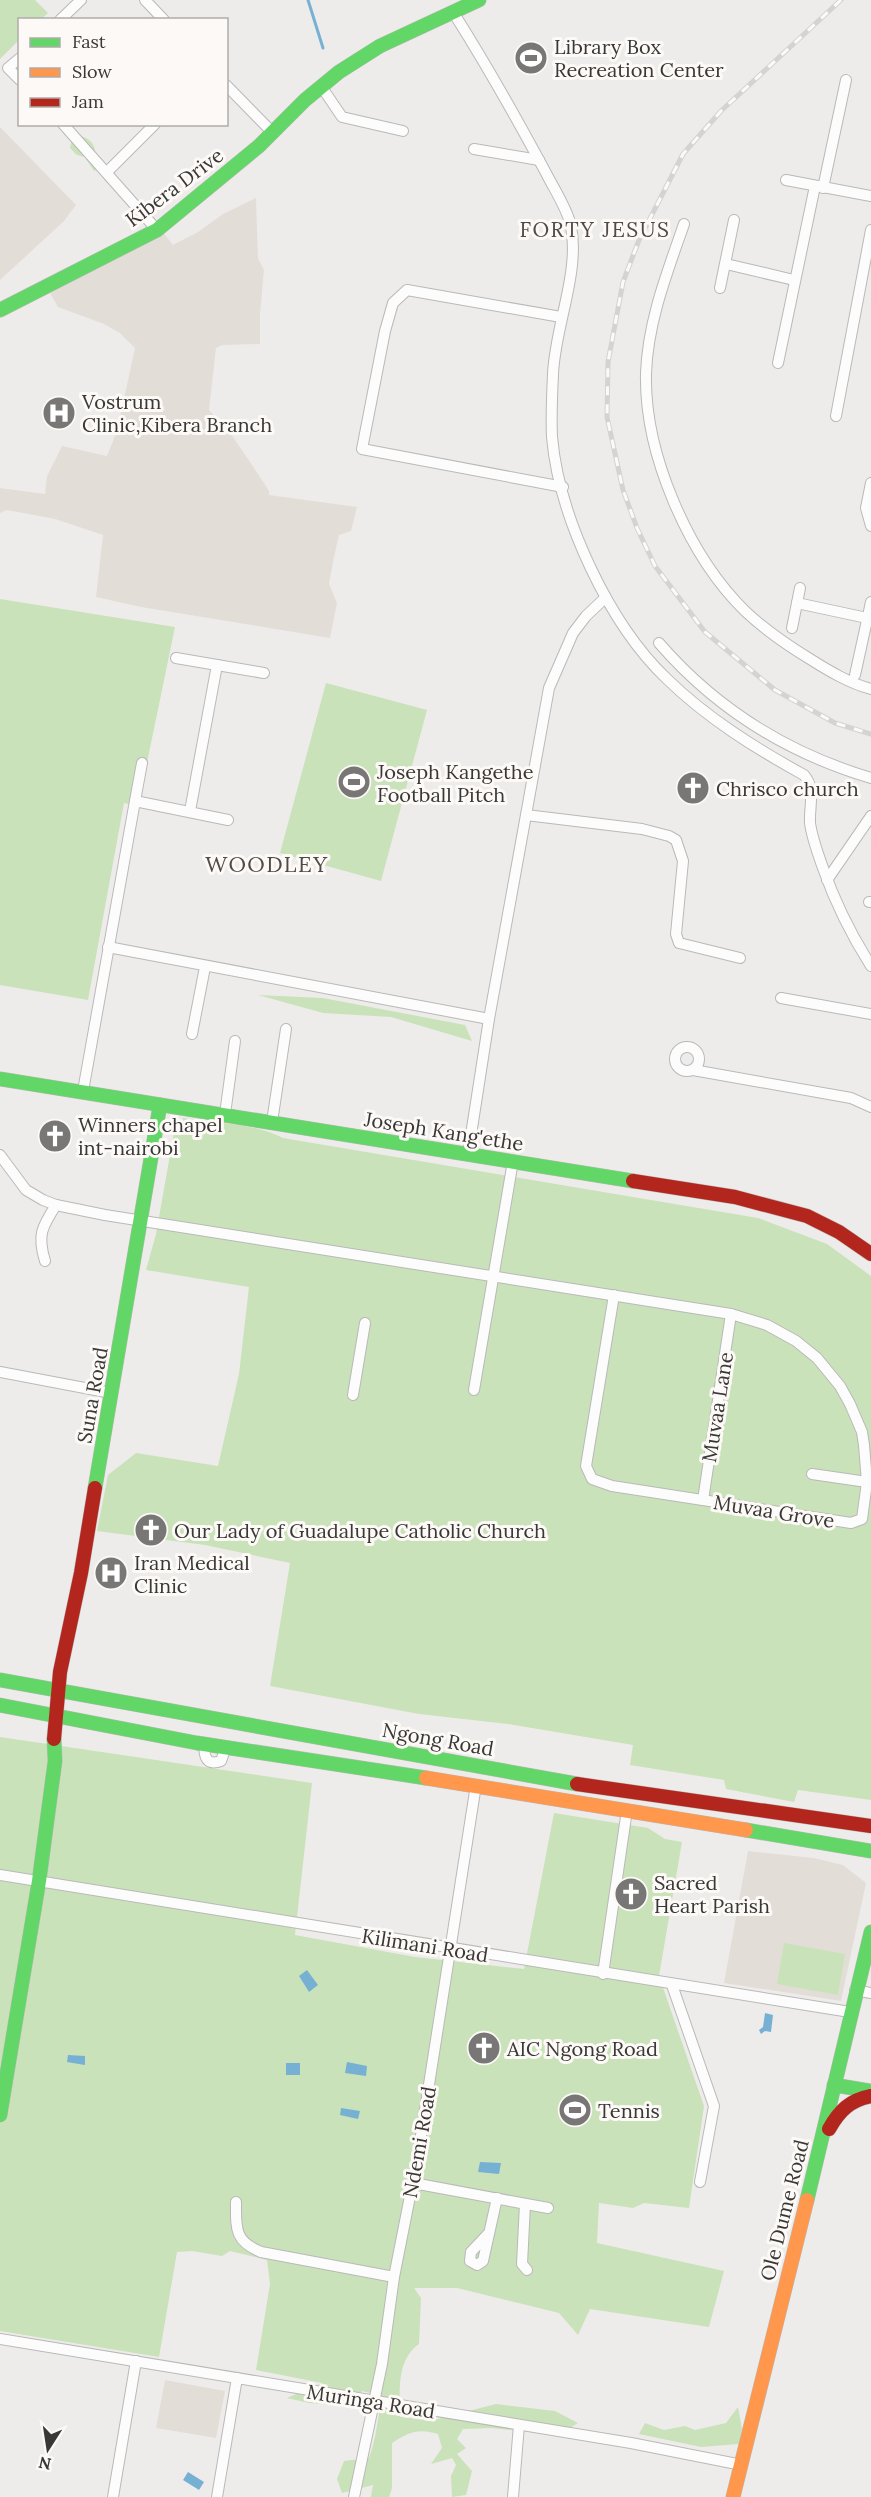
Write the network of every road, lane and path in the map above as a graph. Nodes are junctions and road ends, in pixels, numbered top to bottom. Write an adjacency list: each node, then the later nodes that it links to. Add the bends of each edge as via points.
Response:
1 (81, 0): 5 (street)
2 (145, 0): 6 (street)
3 (479, 0): 4 (street, Kibera Drive)
4 (453, 12): 10 (street, Kibera Drive, via 380,46); 17 (street)
5 (62, 18)
6 (161, 18)
7 (18, 60): 8 (street, via 8,68)
8 (18, 78)
9 (846, 80): 20 (street)
10 (321, 86): 14 (street, via 342,117); 15 (street, Kibera Drive)
11 (228, 87): 15 (street)
12 (65, 126): 18 (street)
13 (153, 126): 18 (street)
14 (403, 131)
15 (273, 133): 24 (street, Kibera Drive)
16 (474, 149): 17 (street)
17 (539, 160): 30 (street, via 570,223 573,240)
18 (107, 172): 24 (street)
19 (786, 180): 20 (street)
20 (819, 187): 21 (street); 27 (street)
21 (871, 196)
22 (734, 220): 26 (street)
23 (684, 224): 47 (street, via 654,313 647,349 650,419 671,498 701,556 744,610 787,645)
24 (157, 230): 29 (street, Kibera Drive)
25 (871, 230): 32 (street)
26 (726, 264): 27 (street); 28 (street)
27 (794, 280): 31 (street)
28 (720, 288)
29 (0, 310)
30 (561, 317): 34 (street, via 554,369 552,438); 34 (street, via 407,290 400,294 393,303 385,331 362,449)
31 (778, 363)
32 (836, 416)
33 (871, 483): 35 (street, via 866,508)
34 (563, 487): 37 (street, via 579,542)
35 (871, 526)
36 (800, 588): 39 (street)
37 (605, 598): 52 (street, via 586,615 559,659 549,688); 55 (street, via 666,679 731,731 808,779 810,825)
38 (871, 602): 40 (street)
39 (797, 603): 40 (street); 41 (street)
40 (867, 618): 46 (street)
41 (792, 628)
42 (659, 643): 49 (street, via 702,688 754,727 806,756)
43 (176, 658): 44 (street)
44 (217, 665): 45 (street); 51 (street)
45 (264, 673)
46 (855, 675)
47 (871, 689)
48 (142, 763): 50 (street)
49 (871, 778)
50 (135, 801): 51 (street); 56 (street)
51 (190, 811): 54 (street)
52 (526, 815): 57 (street, via 642,829 676,840 683,861 676,934 679,943); 62 (street)
53 (871, 816): 55 (street)
54 (228, 820)
55 (827, 880): 58 (street, via 842,918)
56 (108, 948): 59 (street); 68 (street)
57 (740, 958)
58 (871, 966)
59 (205, 967): 62 (street); 64 (street)
60 (781, 998): 61 (street)
61 (871, 1014)
62 (489, 1019): 73 (street)
63 (286, 1029): 72 (street)
64 (192, 1034)
65 (235, 1041): 71 (street)
66 (693, 1070): 70 (street, via 851,1098)
67 (0, 1079): 68 (street, Joseph Kang'ethe)
68 (83, 1092): 69 (street, Joseph Kang'ethe)
69 (160, 1105): 71 (street, Joseph Kang'ethe); 77 (street, Suna Road)
70 (871, 1107)
71 (225, 1114): 72 (street, Joseph Kang'ethe)
72 (272, 1122): 73 (street, Joseph Kang'ethe)
73 (468, 1154): 75 (street, Joseph Kang'ethe)
74 (0, 1155): 76 (street, via 26,1190)
75 (513, 1161): 78 (street, Joseph Kang'ethe, via 784,1208 820,1221); 80 (street)
76 (56, 1205): 77 (street); 79 (street, via 41,1229)
77 (141, 1220): 80 (street); 86 (street, Suna Road)
78 (871, 1254)
79 (45, 1261)
80 (492, 1276): 81 (street); 85 (street)
81 (614, 1295): 82 (street, Muvaa Grove); 90 (street, Muvaa Grove, via 586,1470 601,1483)
82 (731, 1314): 89 (street, Muvaa Grove, via 783,1333 826,1368 843,1390 862,1432); 90 (street, Muvaa Lane)
83 (365, 1323): 87 (street)
84 (0, 1372): 86 (street)
85 (474, 1390)
86 (111, 1393): 92 (street, Suna Road)
87 (353, 1395)
88 (812, 1473): 89 (street)
89 (867, 1482): 90 (street, Muvaa Grove, via 864,1513 855,1523)
90 (702, 1500)
91 (0, 1680): 92 (street, Ngong Road)
92 (58, 1692): 94 (street, Suna Road); 97 (street, Ngong Road, via 548,1779)
93 (0, 1705): 94 (street, Ngong Road)
94 (56, 1715): 95 (street, Ngong Road, via 205,1744); 100 (street, Suna Road, via 56,1761)
95 (476, 1785): 96 (street, Ngong Road); 102 (street, Ndemi Road)
96 (627, 1810): 98 (street, Ngong Road); 103 (street)
97 (871, 1826)
98 (871, 1851)
99 (0, 1875): 100 (street, Kilimani Road)
100 (39, 1881): 102 (street, Kilimani Road); 111 (street, Suna Road)
101 (871, 1932): 105 (street, Ole Dume Road)
102 (449, 1949): 103 (street, Kilimani Road); 114 (street, Ndemi Road)
103 (603, 1974): 104 (street, Kilimani Road)
104 (672, 1985): 107 (street, Kilimani Road); 113 (street, via 714,2106)
105 (855, 1990): 106 (street); 107 (street, Ole Dume Road)
106 (871, 1993)
107 (850, 2013): 108 (street, Ole Dume Road)
108 (834, 2085): 109 (street); 112 (street, Ole Dume Road)
109 (871, 2091)
110 (871, 2096): 112 (street, via 842,2108)
111 (0, 2115)
112 (820, 2146): 127 (street, Ole Dume Road)
113 (700, 2182)
114 (413, 2183): 115 (street); 121 (street, Ndemi Road)
115 (497, 2198): 117 (street); 119 (street)
116 (236, 2202): 121 (street, via 237,2230 241,2241 249,2247)
117 (525, 2204): 118 (street); 120 (street, via 522,2264)
118 (548, 2208)
119 (489, 2233)
120 (527, 2270)
121 (394, 2277): 125 (street, Ndemi Road)
122 (0, 2339): 123 (street, Muringa Road)
123 (136, 2361): 124 (street, Muringa Road); 128 (street)
124 (237, 2379): 125 (street, Muringa Road); 129 (street)
125 (374, 2401): 126 (street, Muringa Road); 130 (street, Ndemi Road)
126 (519, 2425): 127 (street, Muringa Road); 131 (street)
127 (742, 2465): 132 (street, Ole Dume Road)
128 (113, 2497)
129 (217, 2497)
130 (354, 2497)
131 (513, 2497)
132 (733, 2497)

